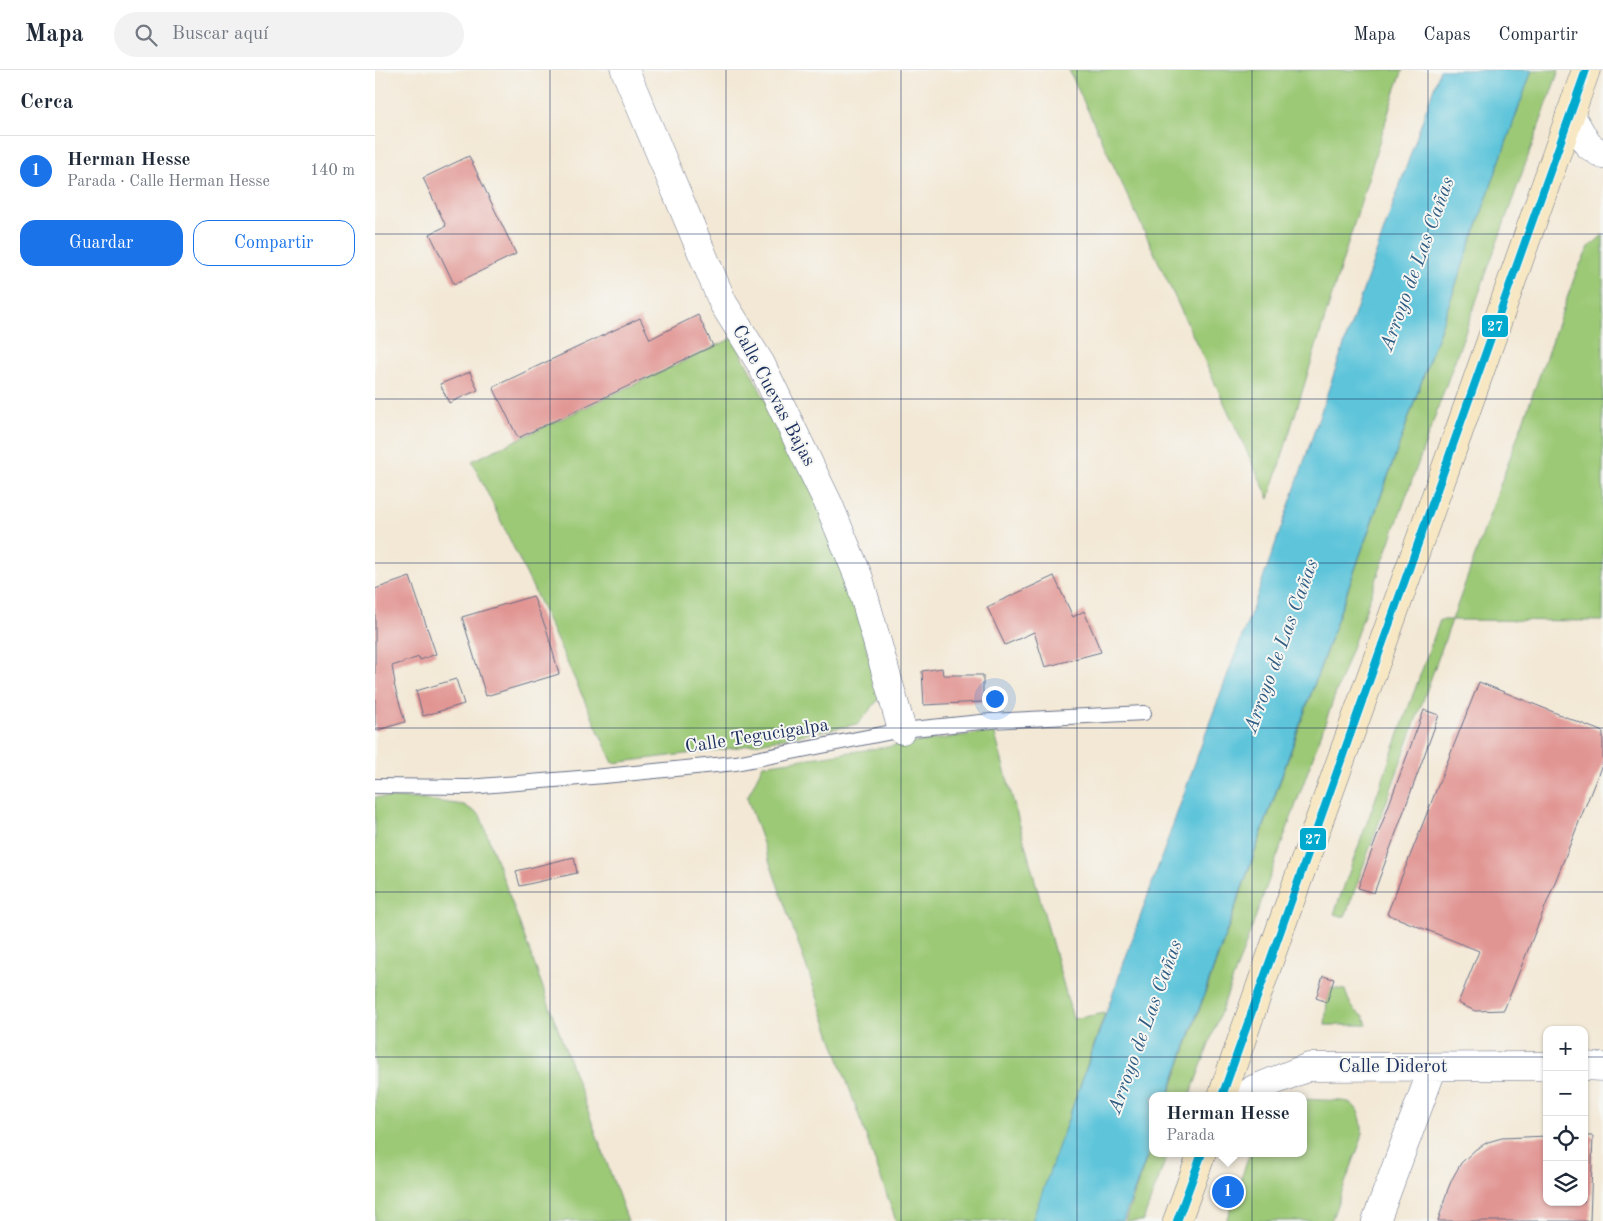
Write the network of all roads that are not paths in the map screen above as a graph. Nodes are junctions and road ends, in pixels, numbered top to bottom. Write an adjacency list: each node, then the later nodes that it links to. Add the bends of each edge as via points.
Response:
1 (625, 70): 6 (street, Calle Cuevas Bajas, via 723,303 761,364 829,505 859,578)
2 (1586, 70): 3 (main road)
3 (1569, 114): 4 (street, via 1588,145); 12 (main road)
4 (1603, 155)
5 (1144, 713): 6 (lane, Calle Tegucigalpa, via 991,721)
6 (902, 730): 7 (lane, Calle Tegucigalpa, via 736,763 468,788)
7 (375, 786)
8 (1543, 1066): 11 (street, Calle Diderot)
9 (1588, 1066): 10 (street)
10 (1603, 1066)
11 (1433, 1067): 13 (street, Calle Diderot, via 1309,1067); 16 (street)
12 (1223, 1092)
13 (1250, 1092)
14 (1201, 1157): 15 (main road)
15 (1177, 1221)
16 (1376, 1221)

